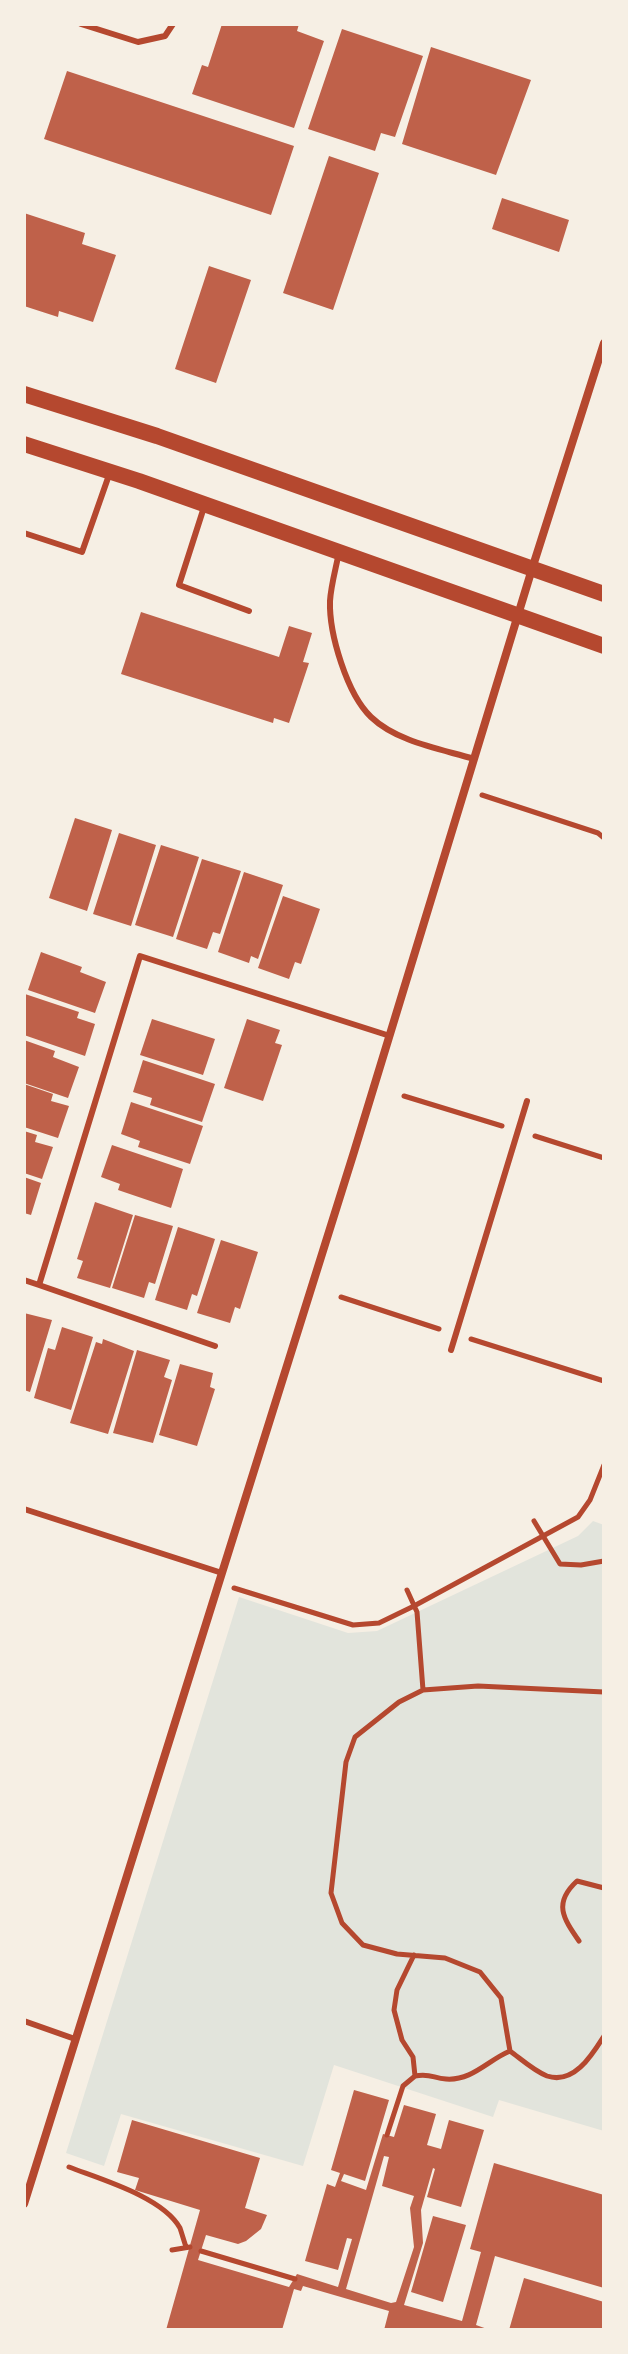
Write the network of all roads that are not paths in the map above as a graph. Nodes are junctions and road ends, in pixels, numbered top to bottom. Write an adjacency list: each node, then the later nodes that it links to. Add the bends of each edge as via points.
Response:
1 (81, 24): 2 (lane, via 138,42 165,36)
2 (173, 24)
3 (604, 343): 10 (street)
4 (24, 394): 10 (main road)
5 (24, 444): 6 (main road)
6 (110, 471): 7 (main road); 8 (lane, via 82,552)
7 (205, 504): 9 (main road); 12 (lane, via 179,585)
8 (24, 533)
9 (339, 552): 13 (main road); 15 (lane, via 330,602 334,640 346,678 371,717 400,735)
10 (532, 569): 11 (main road); 13 (street)
11 (604, 594)
12 (249, 611)
13 (517, 616): 14 (main road); 15 (street)
14 (604, 646)
15 (474, 759): 16 (street)
16 (390, 1036): 19 (lane, via 140,956); 23 (street)
17 (527, 1101): 21 (lane)
18 (24, 1280): 19 (lane)
19 (39, 1285): 20 (lane)
20 (215, 1346)
21 (451, 1350)
22 (24, 1509): 23 (lane)
23 (222, 1573): 25 (street)
24 (24, 2021): 25 (lane)
25 (75, 2039): 26 (street)
26 (24, 2204)

